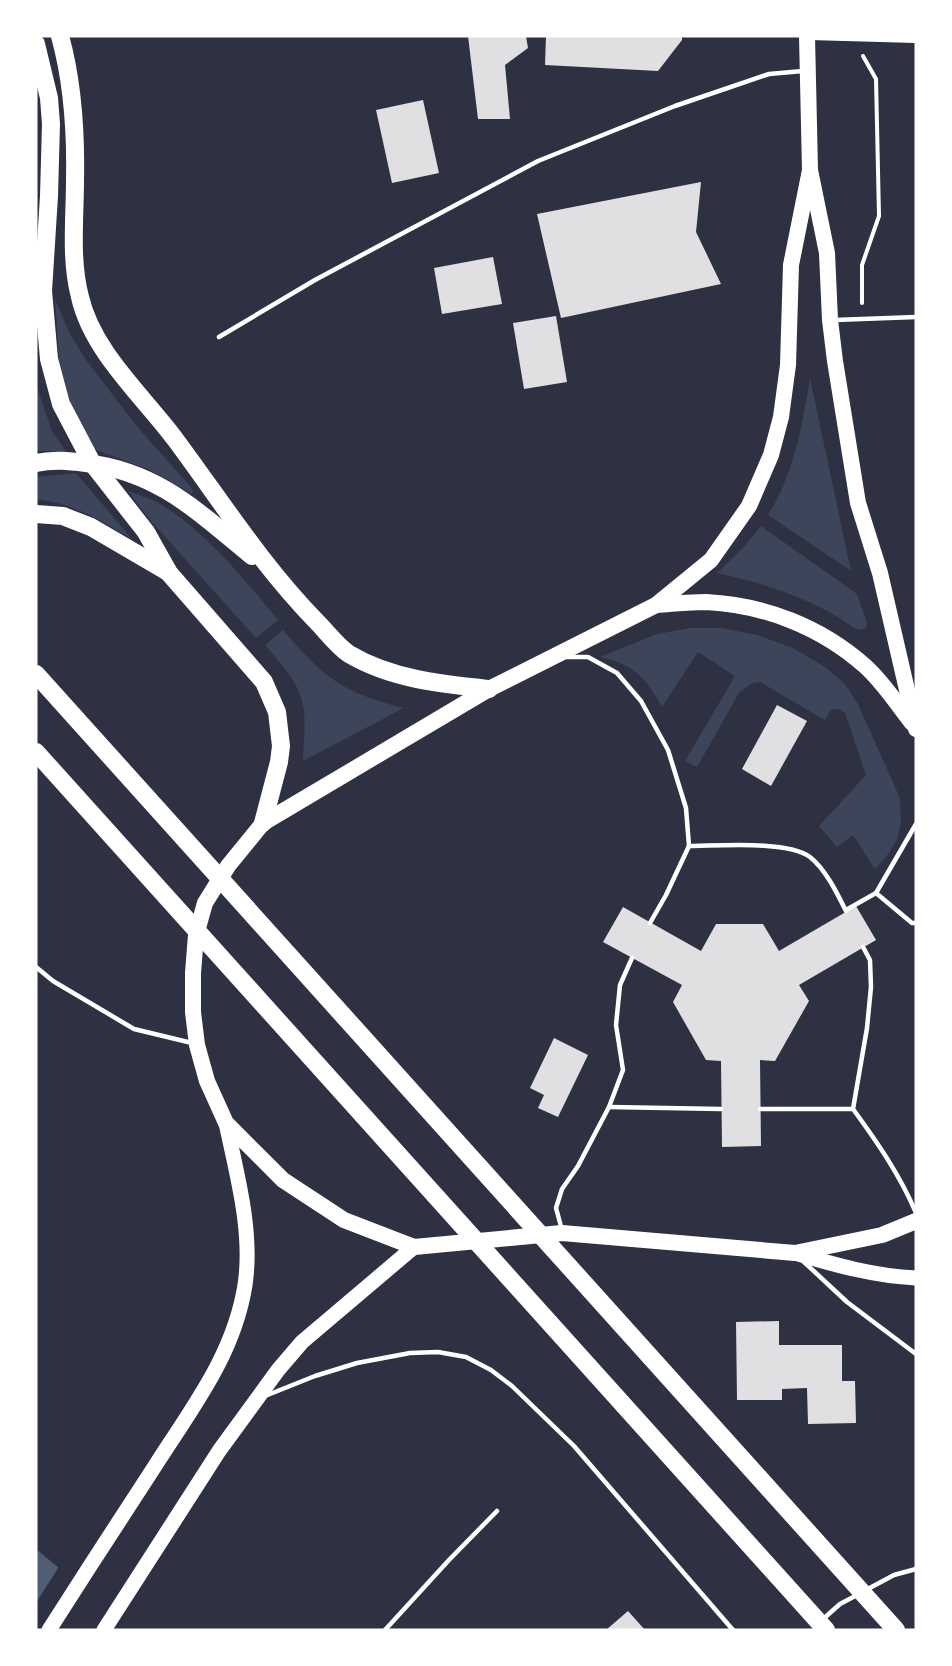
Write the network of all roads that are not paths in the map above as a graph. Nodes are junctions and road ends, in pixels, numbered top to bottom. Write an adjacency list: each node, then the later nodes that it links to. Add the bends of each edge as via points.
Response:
1 (60, 36): 16 (highway, via 74,103 74,266 84,313 110,359 174,437)
2 (807, 37): 3 (street); 5 (highway)
3 (916, 40)
4 (36, 44): 7 (highway, via 51,124)
5 (807, 71): 6 (highway); 10 (lane, via 759,77 538,161 315,280)
6 (810, 170): 9 (highway, via 828,253); 17 (highway, via 791,265 788,365 771,455 749,506 711,560)
7 (43, 291): 11 (highway); 13 (highway, via 49,359 61,404)
8 (916, 317): 9 (lane)
9 (830, 320): 21 (highway, via 858,503 880,573)
10 (219, 337)
11 (36, 339)
12 (36, 463): 13 (highway, via 67,460)
13 (92, 464): 15 (highway, via 146,532); 16 (highway, via 146,478 183,499)
14 (36, 514): 15 (highway, via 63,516 91,527)
15 (169, 573): 23 (highway, via 264,682 277,712 279,762)
16 (274, 575): 20 (highway, via 347,652 375,667 448,685)
17 (656, 605): 18 (highway); 21 (highway, via 724,604 793,620 835,642 867,668)
18 (552, 657): 20 (highway); 25 (lane, via 588,657 617,673 641,701 668,750 686,808)
19 (36, 674): 54 (highway)
20 (489, 689): 23 (highway)
21 (915, 727)
22 (36, 752): 53 (highway)
23 (263, 823): 32 (highway, via 228,866 205,903 196,935 193,973)
24 (916, 824): 26 (lane)
25 (689, 846): 26 (lane, via 752,844 809,856 832,883 846,911); 27 (lane)
26 (876, 893): 28 (lane)
27 (650, 923)
28 (916, 923)
29 (863, 947): 34 (lane, via 870,960 871,987)
30 (632, 958): 33 (lane, via 620,985 616,1025 623,1070)
31 (36, 966): 32 (lane, via 53,981 134,1029)
32 (197, 1045): 37 (highway, via 207,1081)
33 (609, 1107): 35 (lane); 40 (lane, via 562,1189 556,1208)
34 (853, 1108): 36 (lane); 38 (lane, via 881,1147)
35 (721, 1109)
36 (760, 1109)
37 (226, 1124): 41 (highway, via 283,1180 344,1220); 48 (main road, via 247,1247 246,1283 238,1323 212,1379)
38 (916, 1213)
39 (916, 1221): 42 (highway, via 882,1235)
40 (562, 1233): 41 (highway); 42 (highway)
41 (414, 1247): 45 (main road, via 302,1342)
42 (795, 1253): 43 (main road, via 847,1269); 44 (lane, via 847,1302)
43 (916, 1278)
44 (916, 1354)
45 (254, 1400): 49 (main road); 51 (lane, via 357,1363 410,1353 466,1357 512,1386 574,1446)
46 (497, 1511): 50 (lane)
47 (916, 1569): 52 (lane, via 894,1575 840,1604)
48 (49, 1630)
49 (104, 1630)
50 (385, 1630)
51 (733, 1630)
52 (811, 1630)
53 (826, 1630)
54 (896, 1630)

